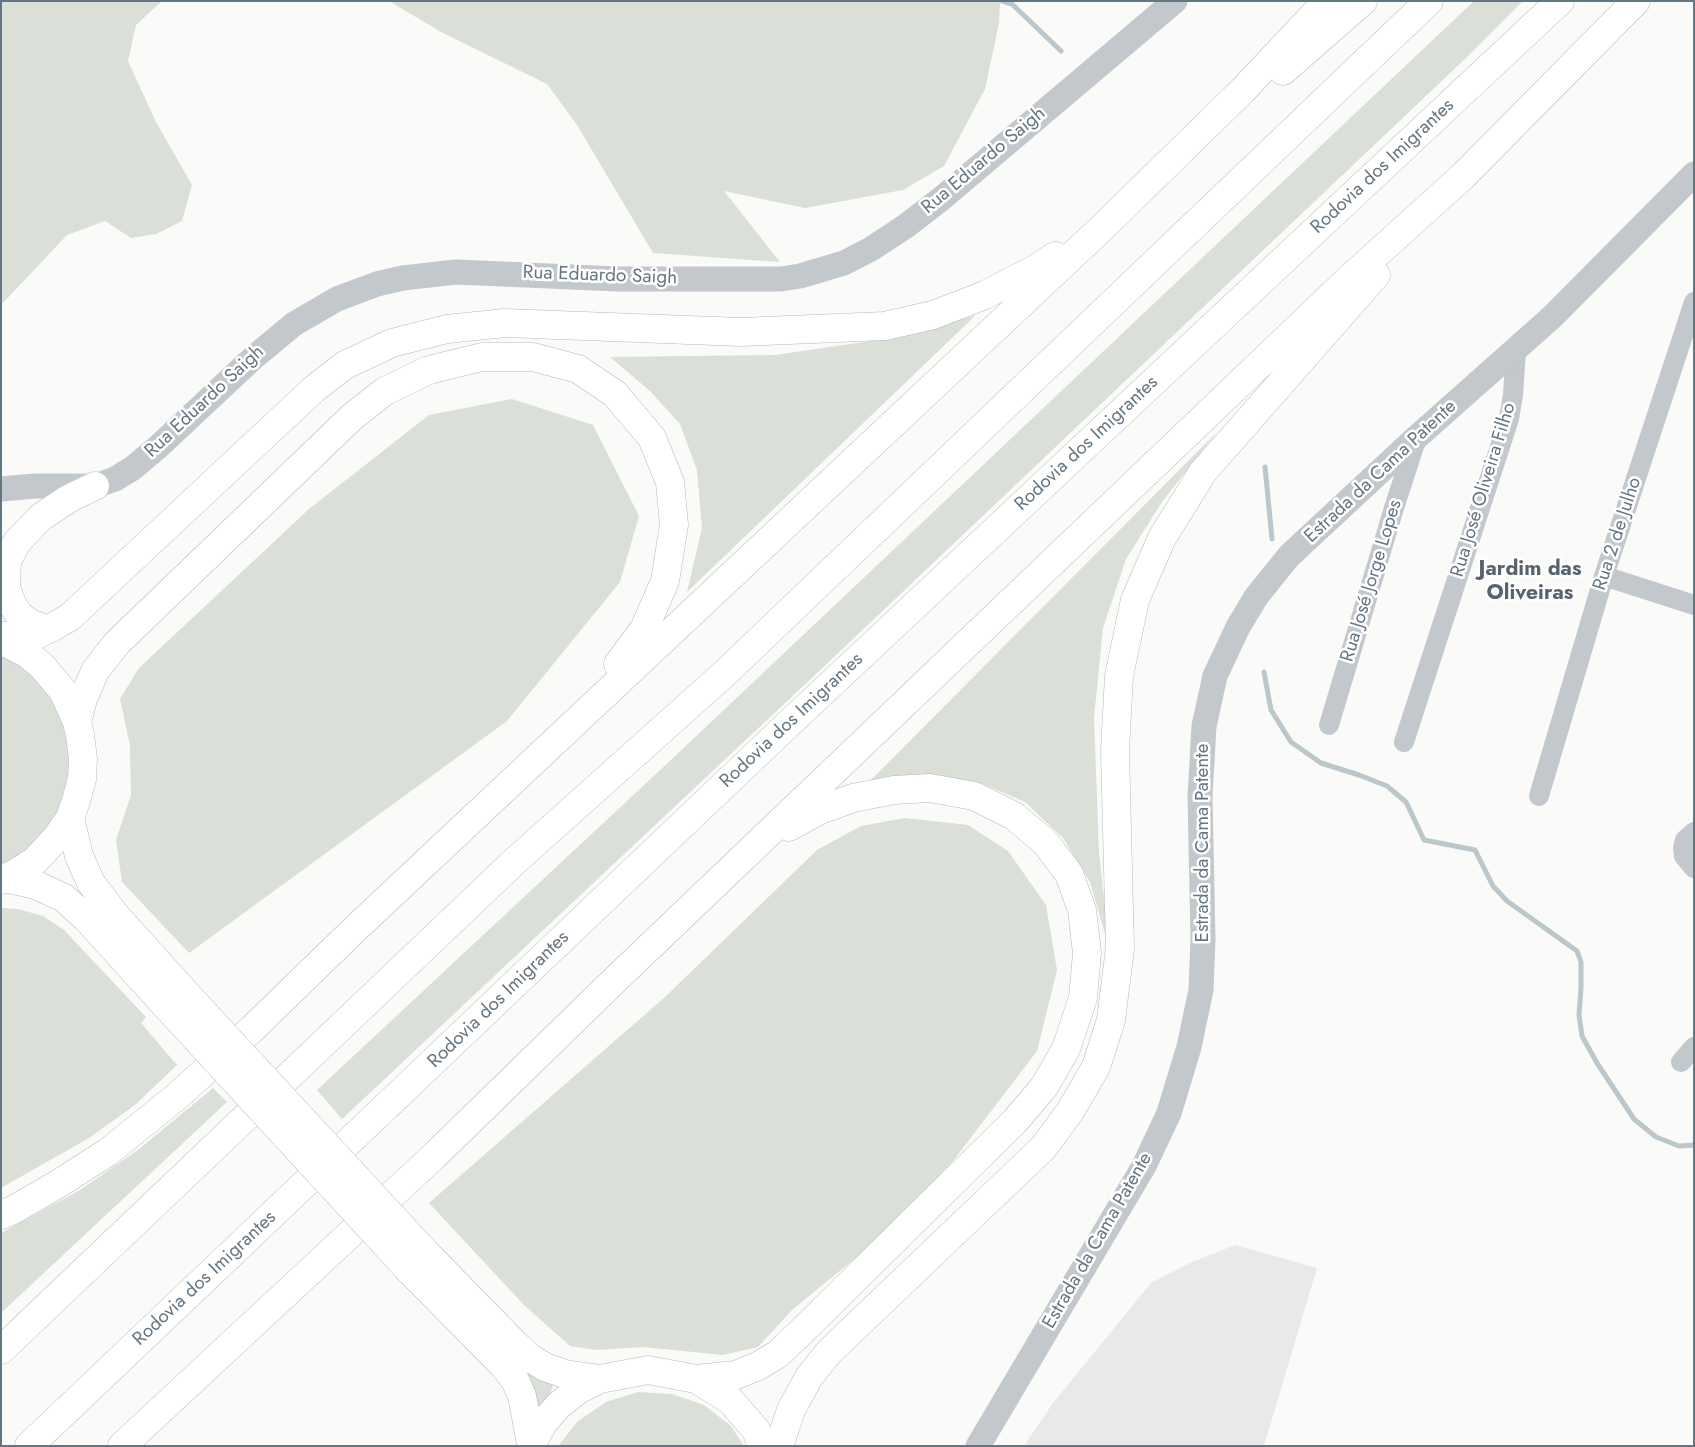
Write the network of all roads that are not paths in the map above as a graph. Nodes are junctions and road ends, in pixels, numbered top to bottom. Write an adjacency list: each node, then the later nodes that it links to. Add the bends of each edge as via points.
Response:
1 (1175, 1): 14 (street, Rua Eduardo Saigh, via 941,199 906,226 844,263 781,279 618,279 456,272 403,278 370,286 337,299 294,324 137,464 115,480)
2 (1327, 1): 7 (main road)
3 (1363, 1): 7 (main road, via 1262,89)
4 (1429, 1): 34 (main road, via 724,674 515,862)
5 (1560, 1): 39 (main road, Rodovia dos Imigrantes, via 782,730)
6 (1636, 1): 9 (main road)
7 (1243, 90): 10 (main road)
8 (1694, 174): 12 (street, Estrada da Cama Patente)
9 (1462, 176): 28 (main road, via 1349,279); 43 (main road, via 1203,472 1162,538 1135,600 1119,676 1114,750 1120,948 1111,1020 1096,1067 1044,1147 829,1352 804,1385 791,1410)
10 (1105, 225): 18 (main road, via 1037,268 984,295 933,315 886,326 740,332 505,323 446,328 392,343 345,365 314,389 70,617); 21 (main road)
11 (1694, 302): 16 (street, Rua 2 de Julho)
12 (1516, 350): 13 (street, Estrada da Cama Patente); 24 (street, Rua José Oliveira Filho, via 1509,420)
13 (1417, 438): 23 (street, Rua José Jorge Lopes); 44 (street, Estrada da Cama Patente, via 1289,556 1256,597 1215,676 1204,726 1200,797 1201,990 1189,1047 1169,1114 1144,1166)
14 (95, 486): 15 (street, Rua Eduardo Saigh); 18 (main road, via 41,518 17,542 7,561 6,587 12,604 30,624)
15 (1, 489)
16 (1604, 576): 17 (street); 25 (street, Rua 2 de Julho)
17 (1694, 605)
18 (47, 630): 19 (main road, via 36,634)
19 (1, 636)
20 (1, 640): 22 (main road, via 29,655 54,678)
21 (581, 716): 22 (main road, via 644,629 665,581 674,525 670,482 652,438 615,394 578,369 533,357 482,357 429,370 385,391 352,418 117,642 95,671); 32 (main road, via 252,1029 175,1098 108,1152)
22 (77, 722): 26 (main road, via 82,748 82,779)
23 (1329, 725)
24 (1404, 742)
25 (1539, 796)
26 (70, 818): 30 (main road, via 42,854); 31 (main road, via 79,856 91,883)
27 (1694, 832): 29 (street, via 1685,840 1683,848 1684,856)
28 (759, 842): 36 (main road, via 820,810 853,798 894,790 930,788 974,796 1014,816 1045,842 1068,874 1082,910 1087,953 1083,998 1066,1049 1044,1087 1014,1121 814,1319 778,1354 758,1366 736,1375); 37 (main road, via 436,1154)
29 (1694, 868)
30 (3, 879): 31 (main road, via 36,884 69,902)
31 (174, 997): 33 (main road, bridge)
32 (1, 1215)
33 (417, 1262): 35 (main road, via 530,1358 565,1374); 38 (main road, via 515,1380 522,1396)
34 (1, 1350)
35 (600, 1379): 36 (main road, via 648,1370); 38 (main road, via 559,1405 543,1423)
36 (696, 1379): 42 (main road, via 730,1400 756,1430)
37 (154, 1417): 40 (main road); 41 (main road)
38 (531, 1445)
39 (29, 1446)
40 (122, 1446)
41 (128, 1446)
42 (762, 1446)
43 (779, 1446)
44 (978, 1446)

